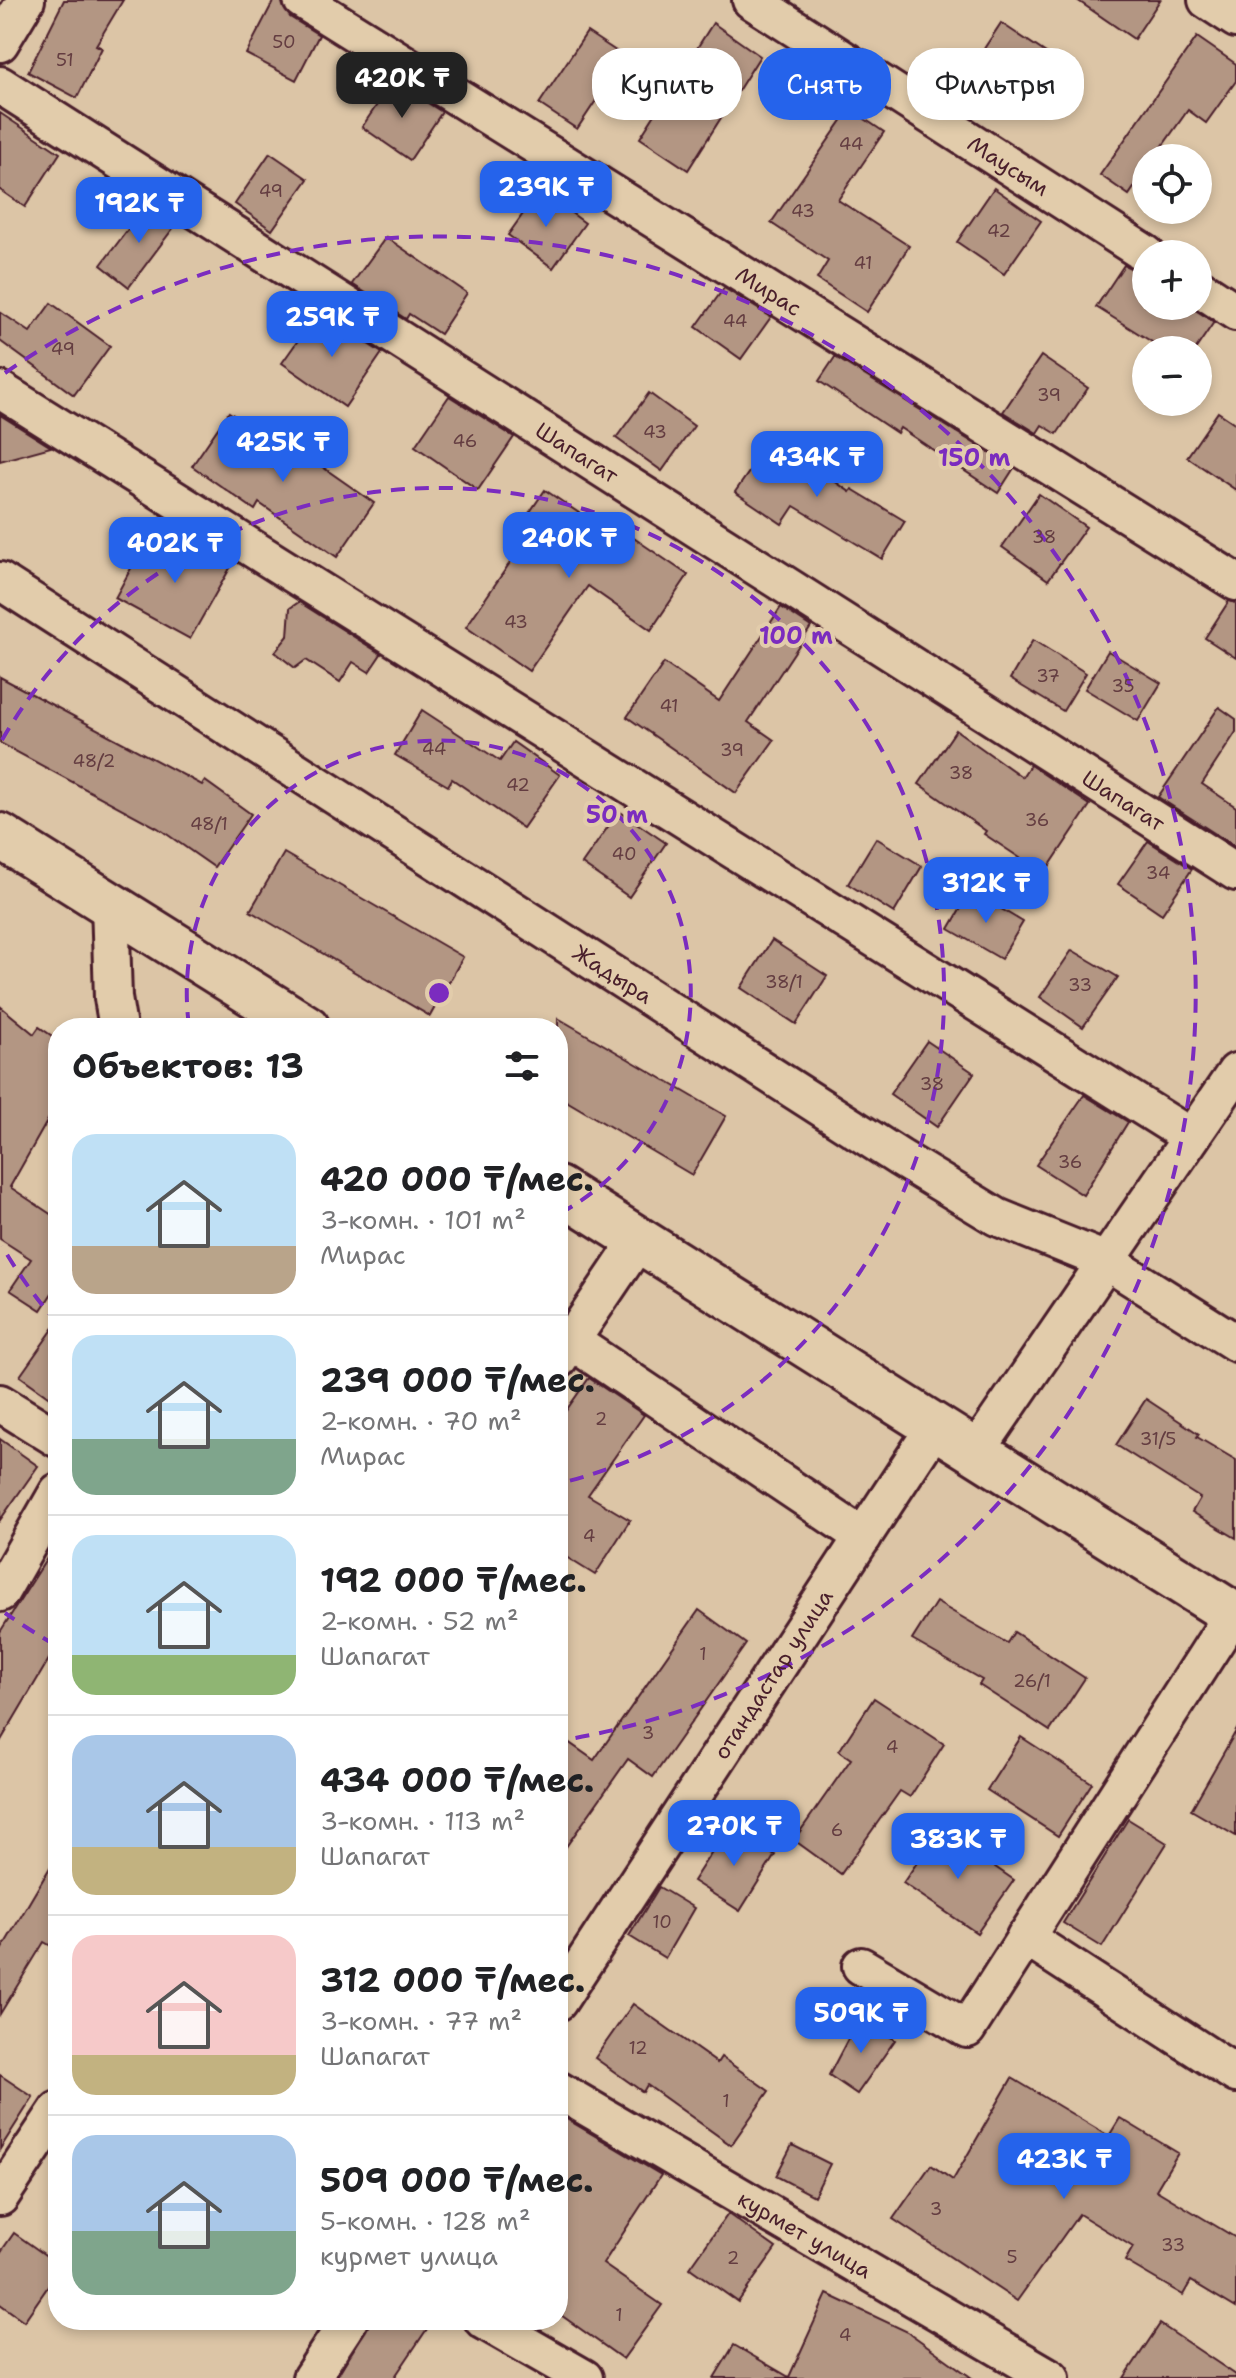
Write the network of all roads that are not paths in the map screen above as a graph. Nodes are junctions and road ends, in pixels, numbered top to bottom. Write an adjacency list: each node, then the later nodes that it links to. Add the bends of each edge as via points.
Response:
1 (26, 0): 6 (street)
2 (302, 0): 13 (street, Мирас)
3 (751, 0): 8 (street, Маусым)
4 (1207, 0): 5 (street)
5 (1236, 19)
6 (0, 43)
7 (0, 85): 15 (street, Шапагат)
8 (1132, 245)
9 (1212, 296): 10 (street)
10 (1236, 312)
11 (0, 390): 20 (street)
12 (0, 581): 23 (street, Жадыра, via 900,1158 997,1217)
13 (1236, 582)
14 (0, 836): 16 (main road)
15 (1236, 872)
16 (110, 903): 17 (street); 18 (main road)
17 (116, 1018)
18 (291, 1018)
19 (1236, 1072): 20 (street)
20 (1191, 1137): 23 (street)
21 (568, 1195): 22 (main road)
22 (639, 1240): 24 (street); 28 (main road)
23 (1106, 1261): 25 (street, Жадыра); 30 (street)
24 (568, 1337)
25 (1236, 1343)
26 (568, 1349): 32 (street)
27 (0, 1403): 29 (street)
28 (934, 1428): 30 (main road); 32 (street, отандастар улица)
29 (48, 1433)
30 (975, 1453): 34 (main road)
31 (48, 1509): 33 (street)
32 (863, 1537): 37 (street, отандастар улица)
33 (0, 1593)
34 (1234, 1615): 35 (street)
35 (1025, 1937): 36 (street, via 967,2029); 38 (street)
36 (861, 1966)
37 (568, 1987)
38 (1236, 2074)
39 (568, 2096): 46 (street, курмет улица)
40 (48, 2125): 41 (street)
41 (0, 2197)
42 (342, 2330): 44 (street)
43 (500, 2330): 45 (street)
44 (311, 2378)
45 (584, 2378)
46 (1051, 2378)

